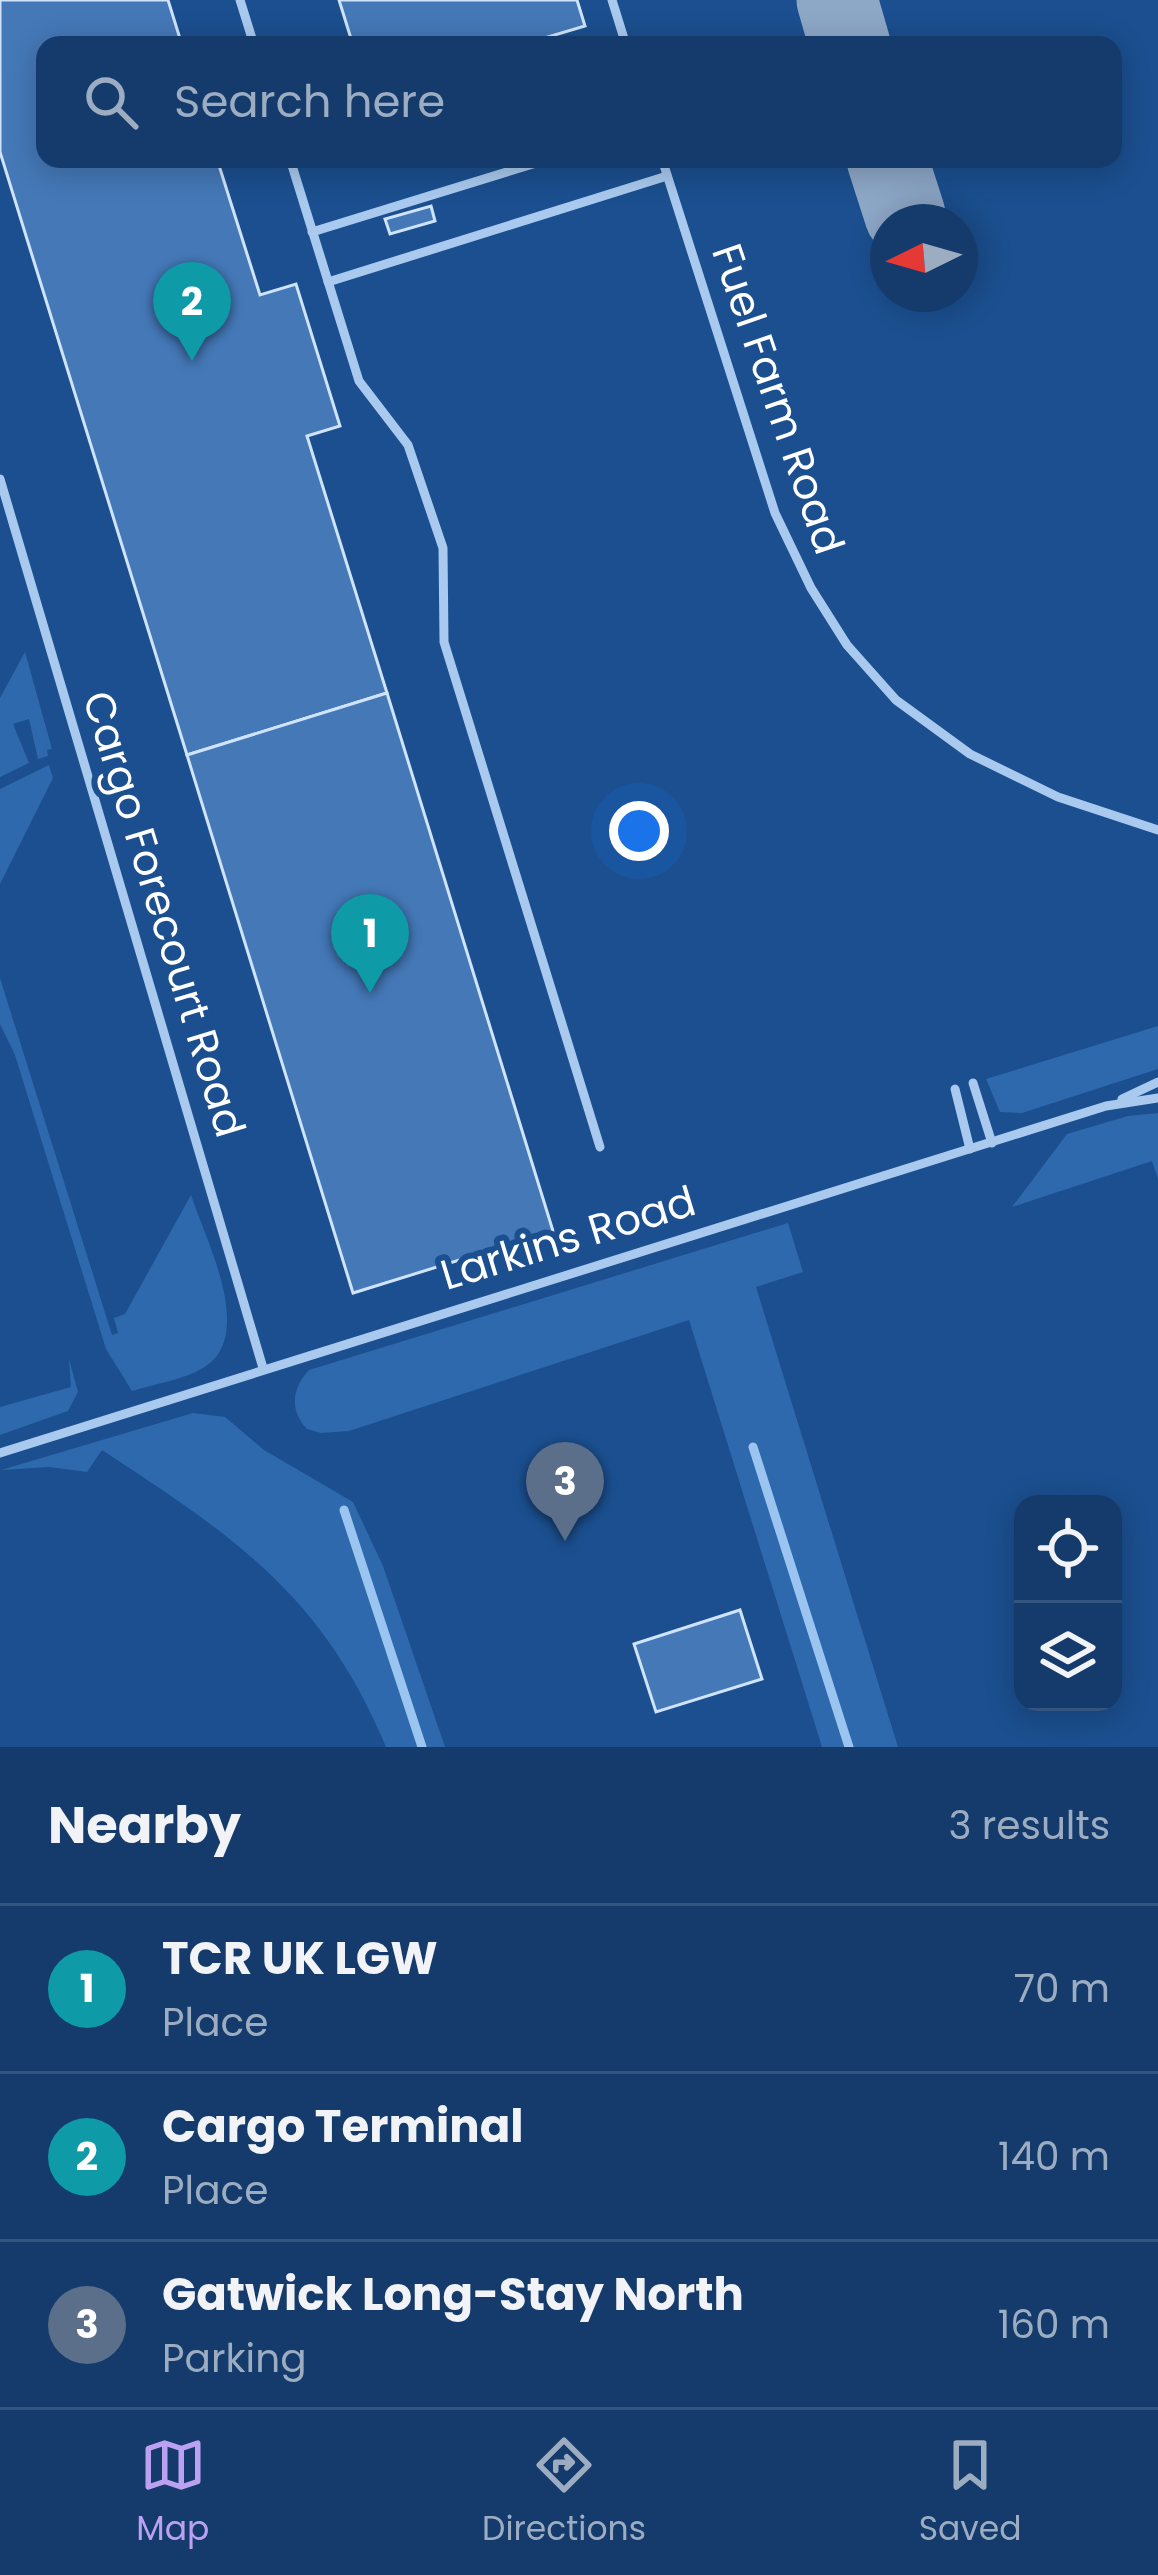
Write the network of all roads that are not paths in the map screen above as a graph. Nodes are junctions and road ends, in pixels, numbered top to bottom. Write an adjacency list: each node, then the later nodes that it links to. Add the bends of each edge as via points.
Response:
1 (240, 0): 3 (lane)
2 (612, 0): 4 (lane)
3 (251, 36)
4 (623, 36)
5 (293, 168): 9 (lane)
6 (520, 168): 9 (lane)
7 (665, 168): 8 (lane, Fuel Farm Road)
8 (667, 176): 10 (lane); 12 (lane, Fuel Farm Road, via 775,513 847,644 896,700 953,743 1051,794)
9 (312, 232): 10 (lane)
10 (328, 282): 19 (lane, via 359,382 408,445 443,548 444,642)
11 (0, 479): 21 (lane, Cargo Forecourt Road)
12 (1158, 830)
13 (1158, 1082): 17 (lane)
14 (973, 1083): 18 (lane)
15 (955, 1089): 20 (lane)
16 (1158, 1097): 17 (lane, Larkins Road)
17 (1106, 1106): 18 (lane, Larkins Road)
18 (992, 1143): 20 (lane, Larkins Road)
19 (599, 1147)
20 (970, 1149): 21 (lane, Larkins Road)
21 (263, 1368): 22 (lane, Larkins Road)
22 (0, 1453)

